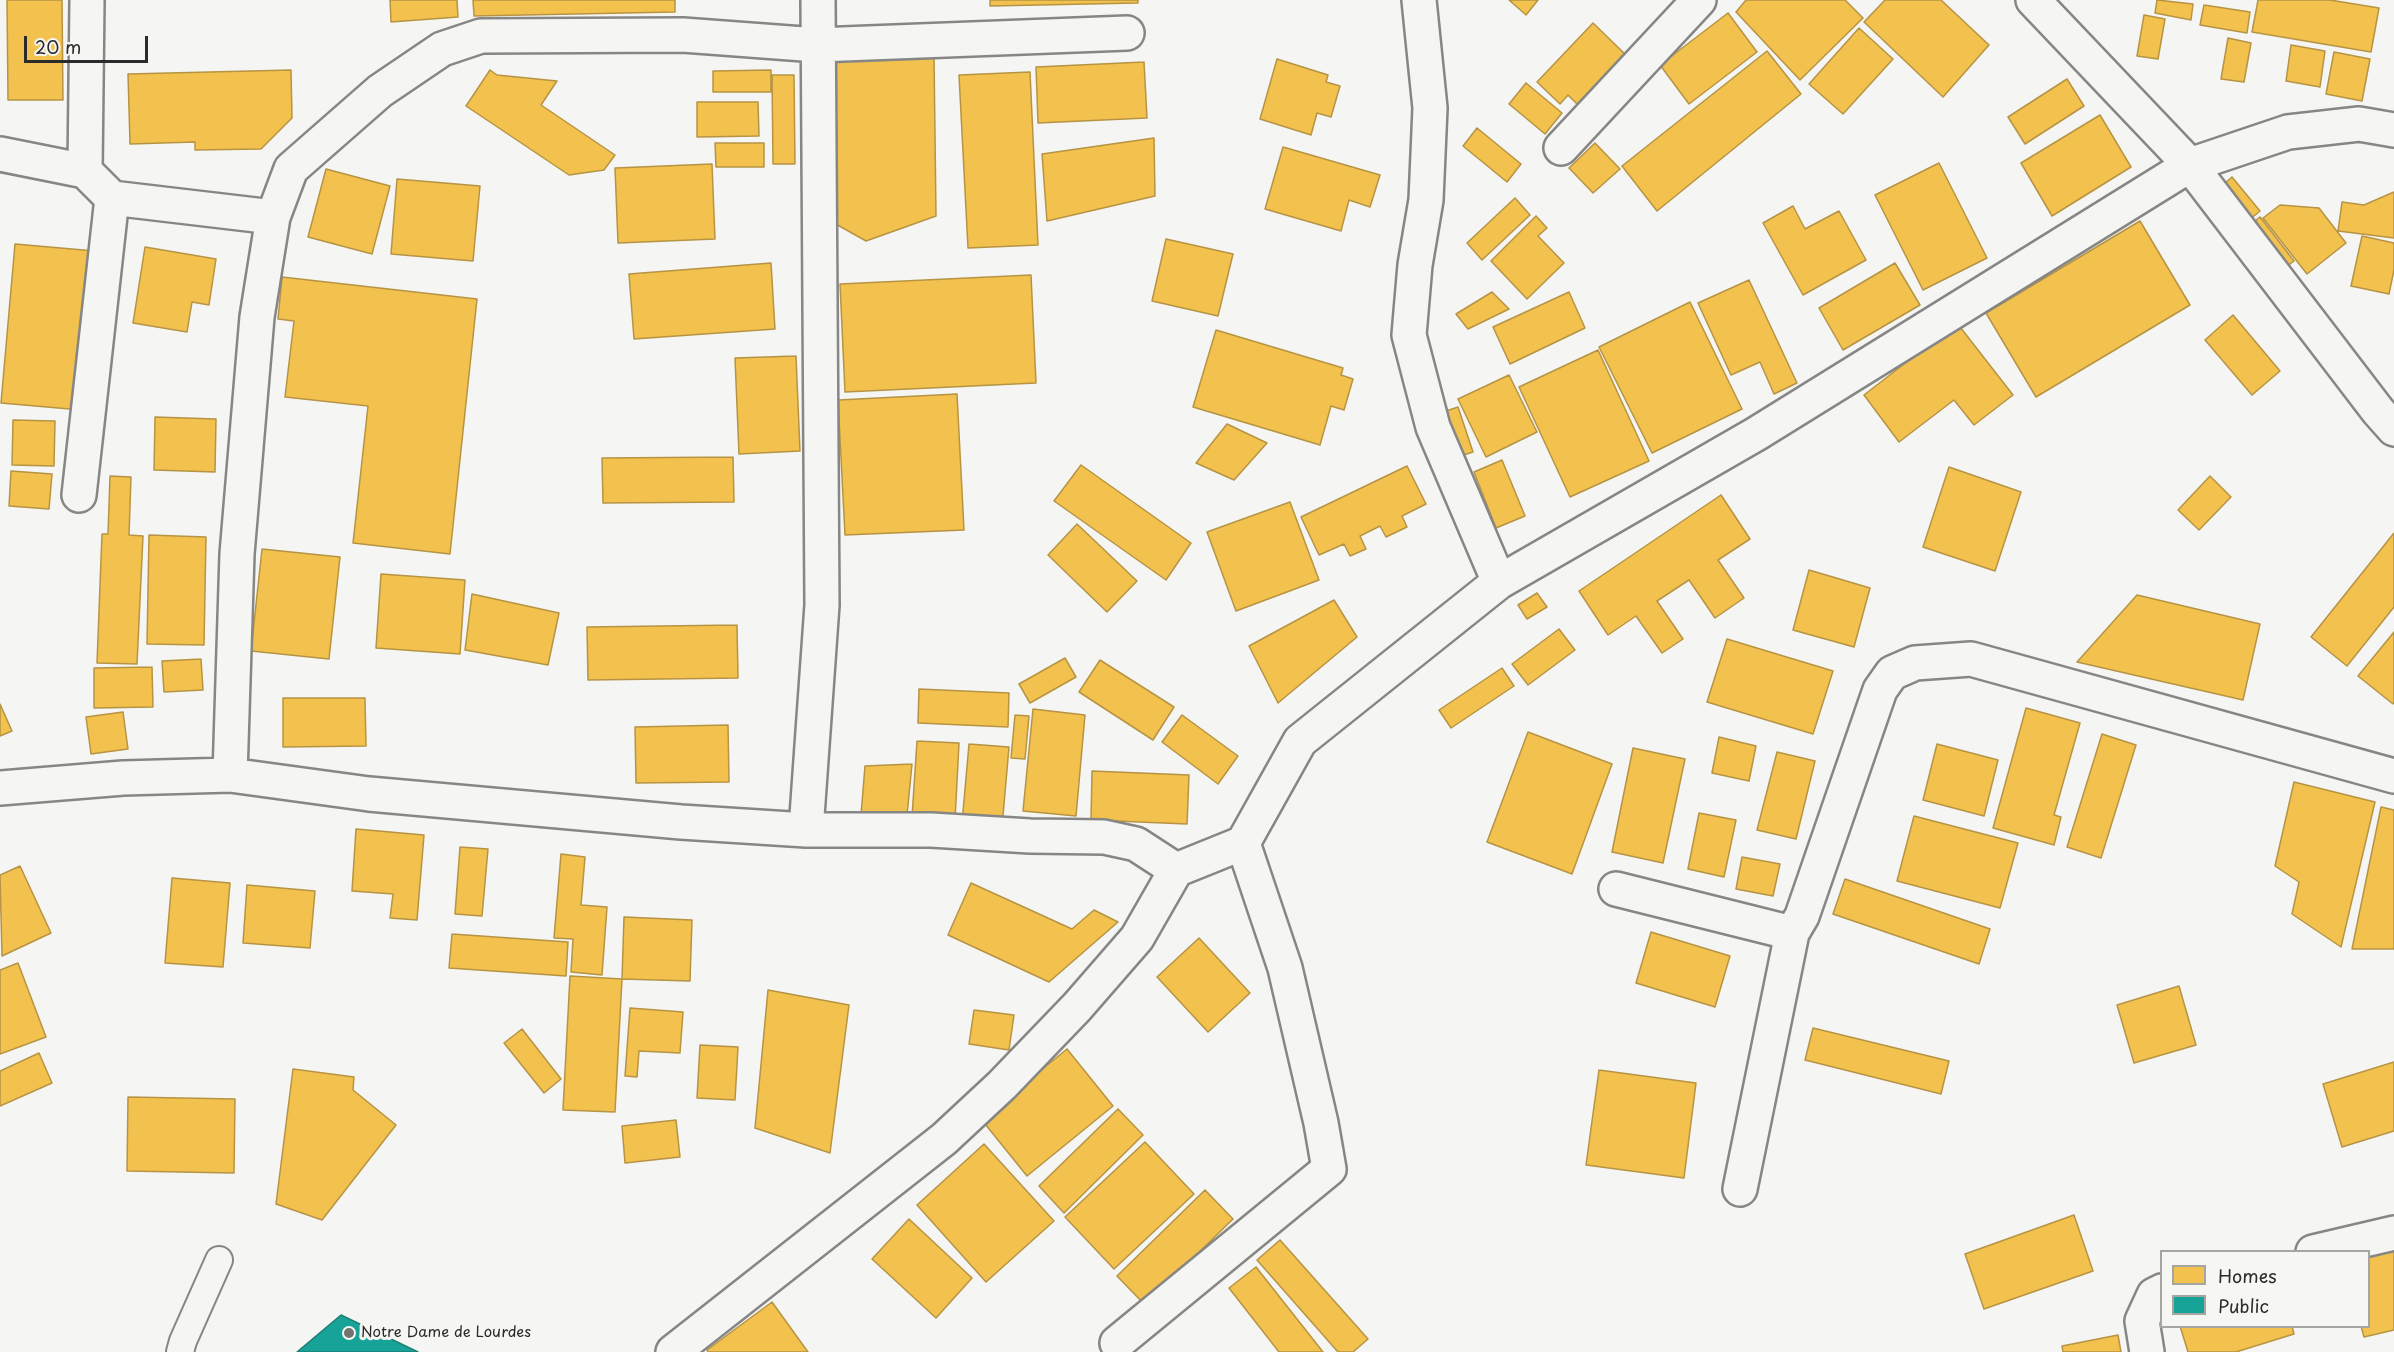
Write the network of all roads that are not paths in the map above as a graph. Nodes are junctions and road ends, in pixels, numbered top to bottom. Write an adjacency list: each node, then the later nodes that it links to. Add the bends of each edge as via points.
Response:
1 (87, 0): 12 (street)
2 (818, 0): 7 (street)
3 (1419, 0): 17 (street, via 1430,108 1426,200 1409,335 1433,427)
4 (1699, 0): 9 (street)
5 (2033, 0): 11 (street)
6 (1127, 33): 7 (street)
7 (817, 45): 14 (street, via 682,35 481,36 442,49 380,91 291,169); 21 (street, via 822,605)
8 (2394, 130): 11 (street, via 2359,124 2288,132)
9 (1561, 148)
10 (0, 154): 12 (street)
11 (2190, 165): 15 (street); 17 (street, via 1766,428)
12 (85, 171): 13 (street)
13 (112, 198): 14 (street); 16 (street)
14 (273, 217): 18 (street, via 257,317 237,554)
15 (2394, 429)
16 (79, 495)
17 (1499, 582): 22 (street, via 1300,741)
18 (230, 776): 20 (street, via 123,778); 21 (street, via 369,794)
19 (2394, 776): 25 (street, via 1971,659 1915,663 1892,673 1880,690 1802,916)
20 (0, 788)
21 (806, 830): 23 (street, via 1104,837 1136,844)
22 (1243, 843): 23 (street); 31 (street, via 1285,968 1329,1168)
23 (1176, 870): 33 (street, via 1137,938 1002,1085 944,1138)
24 (1616, 889): 25 (street)
25 (1792, 933): 26 (street)
26 (1740, 1189)
27 (2394, 1233): 28 (street)
28 (2318, 1250)
29 (219, 1260): 32 (lane)
30 (2160, 1293): 34 (street, via 2154,1295 2142,1321)
31 (1117, 1343)
32 (180, 1352)
33 (673, 1352)
34 (2147, 1352)

